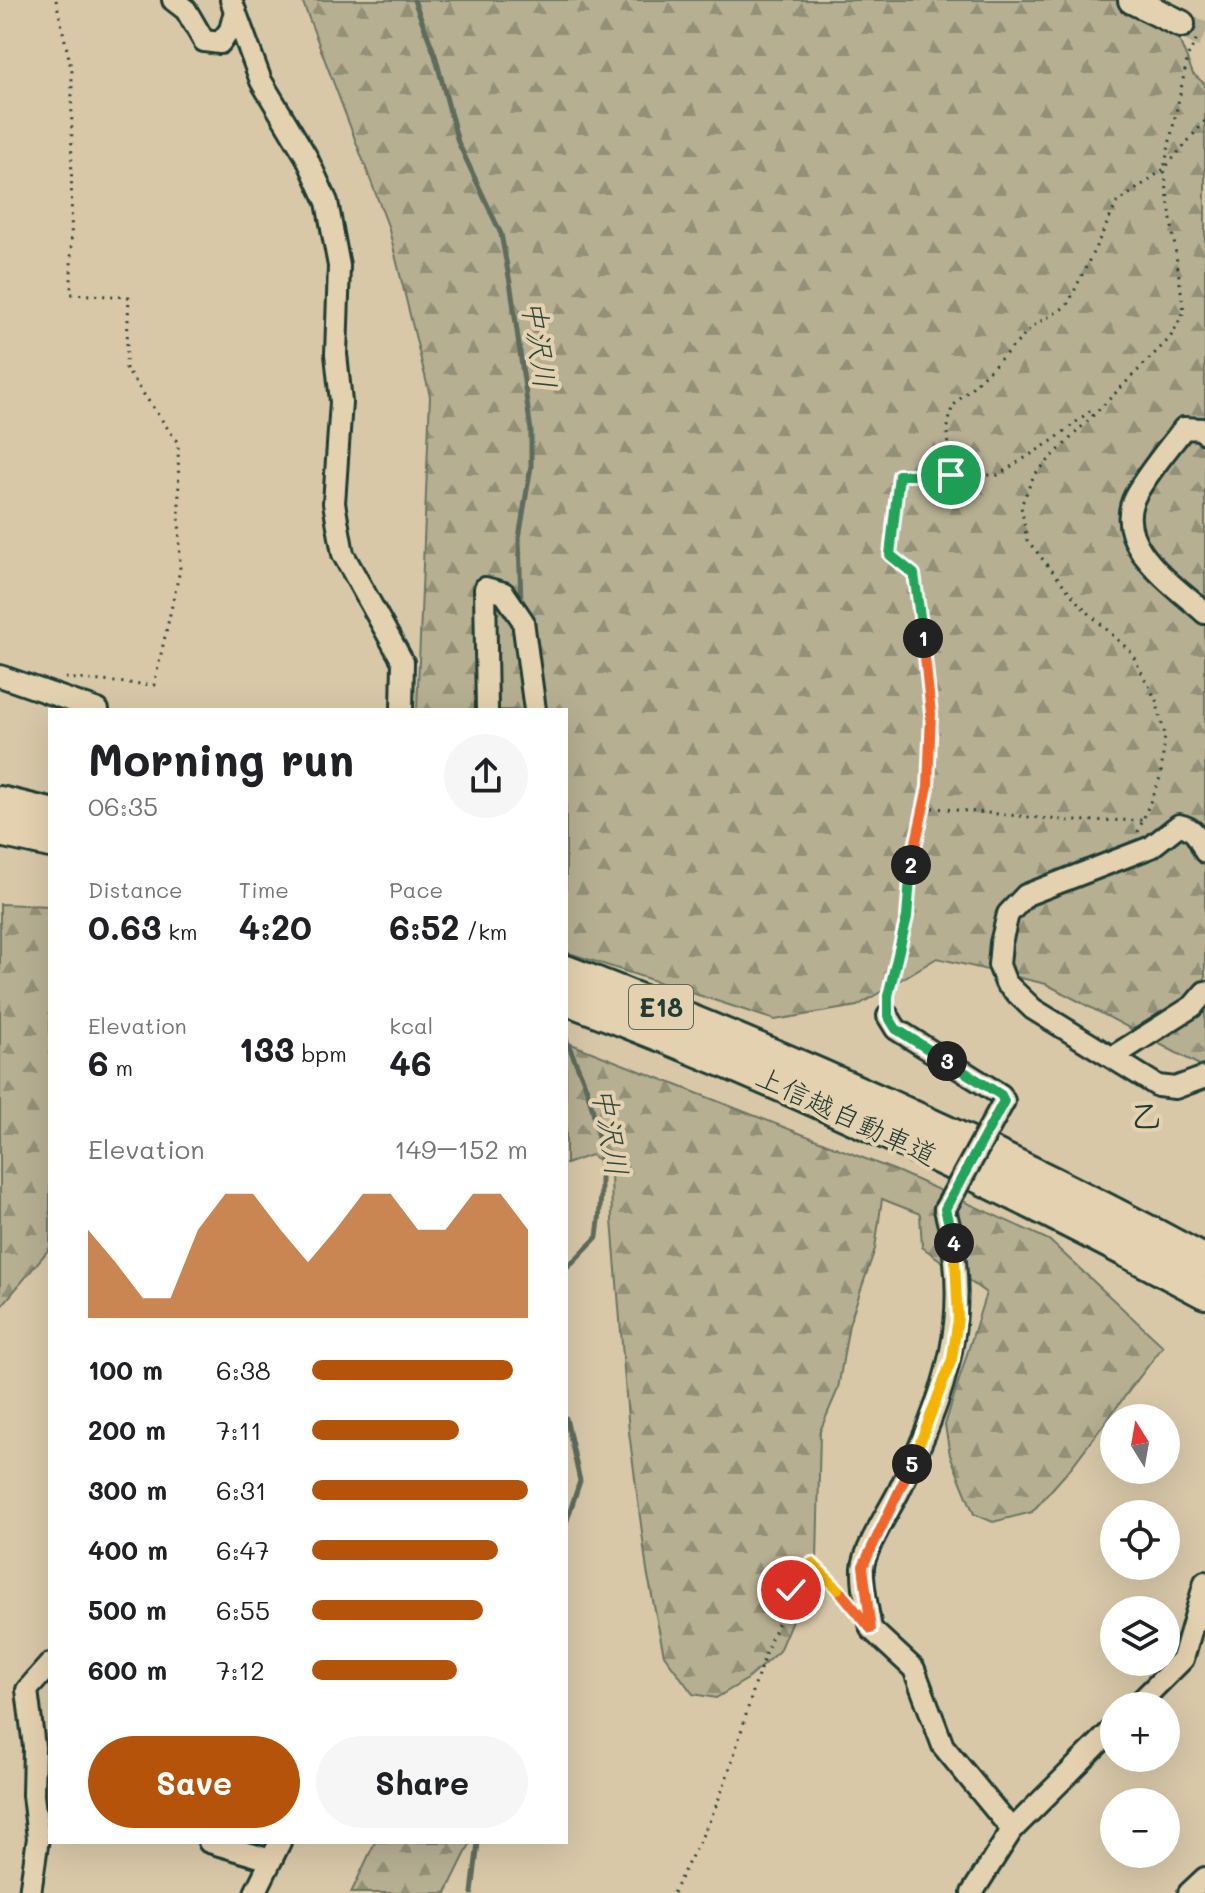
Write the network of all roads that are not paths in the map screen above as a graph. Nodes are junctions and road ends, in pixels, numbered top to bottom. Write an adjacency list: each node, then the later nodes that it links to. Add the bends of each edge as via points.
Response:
1 (173, 0): 3 (street, via 186,10 204,41 220,43 230,30)
2 (1132, 0): 4 (main road)
3 (233, 5): 9 (street, via 261,81 327,202 339,266 336,354 341,402 334,503 343,554 403,662)
4 (1190, 29)
5 (1205, 433): 6 (street, via 1184,428 1134,496 1131,515 1133,539 1149,562)
6 (1205, 613)
7 (0, 676): 8 (street)
8 (92, 708)
9 (402, 708)
10 (487, 708): 11 (street, via 485,588 504,593 523,621)
11 (535, 708)
12 (0, 802): 13 (highway)
13 (48, 814)
14 (0, 831): 15 (highway)
15 (48, 842)
16 (1205, 852): 21 (street, via 1198,836 1179,825 1151,847 1026,895 1008,914 999,965 1006,983 1033,1009)
17 (568, 972): 22 (highway, 上信越自動車道 / E18)
18 (1205, 992): 21 (street, via 1193,1006)
19 (568, 1000): 22 (highway, 上信越自動車道 / E18)
20 (888, 1016): 30 (street, bridge, via 896,1029 1004,1101 945,1209 956,1250 958,1318 952,1359 913,1462 863,1566 871,1629 914,1669 943,1746)
21 (1114, 1056): 23 (street, via 1158,1086 1175,1088)
22 (752, 1058): 24 (highway, 上信越自動車道 / E18, via 1098,1204); 25 (highway, 上信越自動車道 / E18)
23 (1205, 1077)
24 (1205, 1261)
25 (1205, 1293)
26 (1205, 1582): 28 (street, via 1183,1659)
27 (48, 1666): 34 (street, via 27,1690 38,1838)
28 (1150, 1692)
29 (1100, 1742): 30 (street)
30 (1012, 1830): 36 (street)
31 (224, 1844): 32 (street)
32 (275, 1851): 35 (street)
33 (1205, 1878): 37 (street)
34 (30, 1893)
35 (255, 1893)
36 (972, 1893)
37 (1189, 1893)

